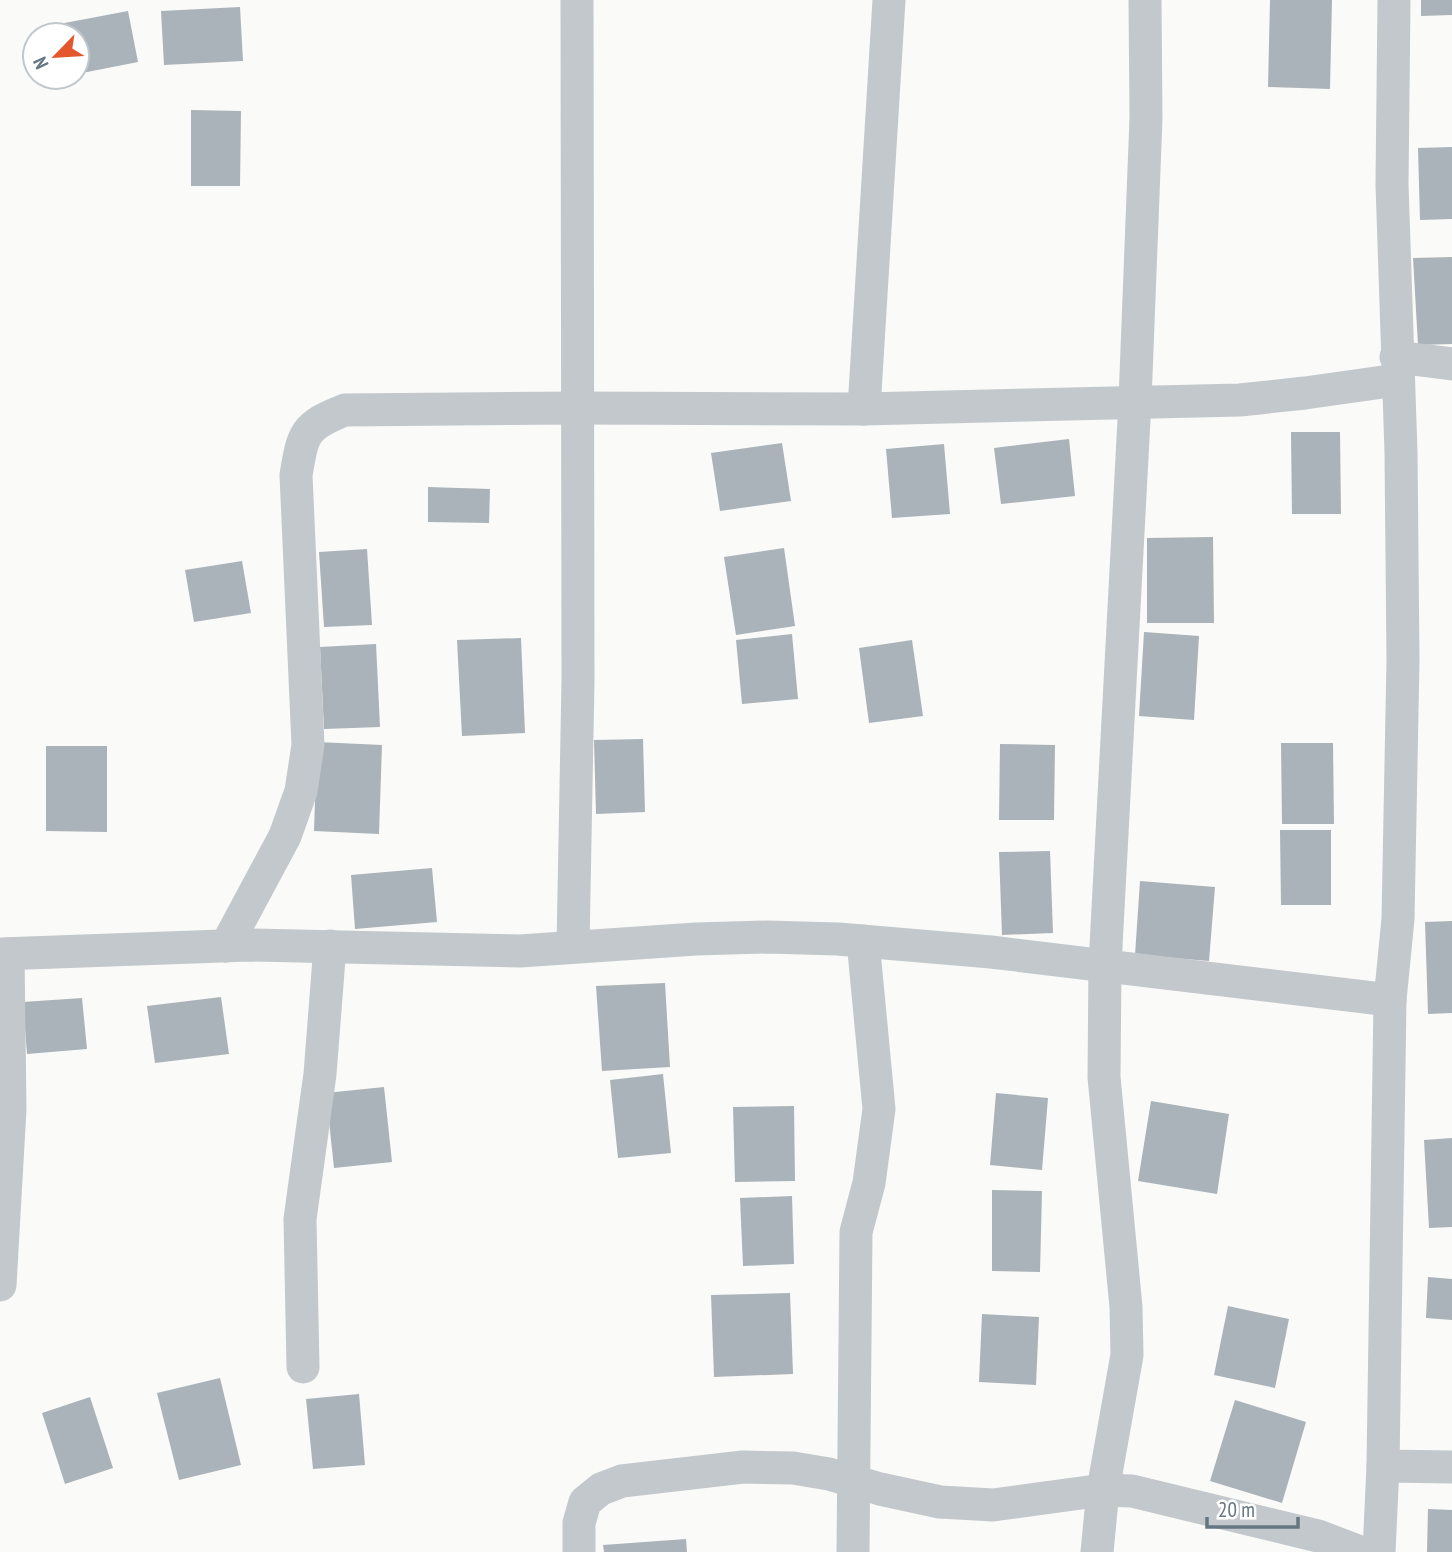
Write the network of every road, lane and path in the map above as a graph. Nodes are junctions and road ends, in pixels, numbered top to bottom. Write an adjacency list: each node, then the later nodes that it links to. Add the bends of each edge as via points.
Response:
1 (577, 0): 8 (street)
2 (889, 0): 9 (street)
3 (1145, 0): 7 (street, via 1146,118)
4 (1394, 0): 6 (street)
5 (1452, 364): 6 (street)
6 (1396, 368): 7 (street, via 1305,393 1240,400); 16 (street, via 1403,660 1398,919)
7 (1135, 401): 9 (street); 15 (street)
8 (576, 408): 9 (street); 11 (street, via 345,410 314,423 302,441 296,474 308,745 301,791 285,836); 13 (street, via 578,680)
9 (864, 409)
10 (863, 941): 13 (street, via 767,937); 15 (street); 21 (street, via 879,1109 869,1184 856,1232)
11 (226, 946): 12 (street); 14 (street)
12 (330, 946): 13 (street, via 470,951); 18 (street, via 320,1074 300,1219)
13 (573, 947)
14 (4, 954): 17 (street, via 10,1109)
15 (1105, 965): 16 (street); 22 (street, via 1105,1088 1127,1355)
16 (1390, 1000): 19 (street)
17 (0, 1285)
18 (303, 1367)
19 (1383, 1466): 20 (street); 27 (street)
20 (1452, 1467)
21 (852, 1481): 22 (street, via 940,1502 993,1505); 23 (street, via 793,1468 743,1467 622,1481 585,1502); 24 (street)
22 (1103, 1490): 25 (street); 26 (street, via 1132,1491 1263,1522)
23 (579, 1552)
24 (853, 1552)
25 (1097, 1552)
26 (1360, 1552)
27 (1380, 1552)

